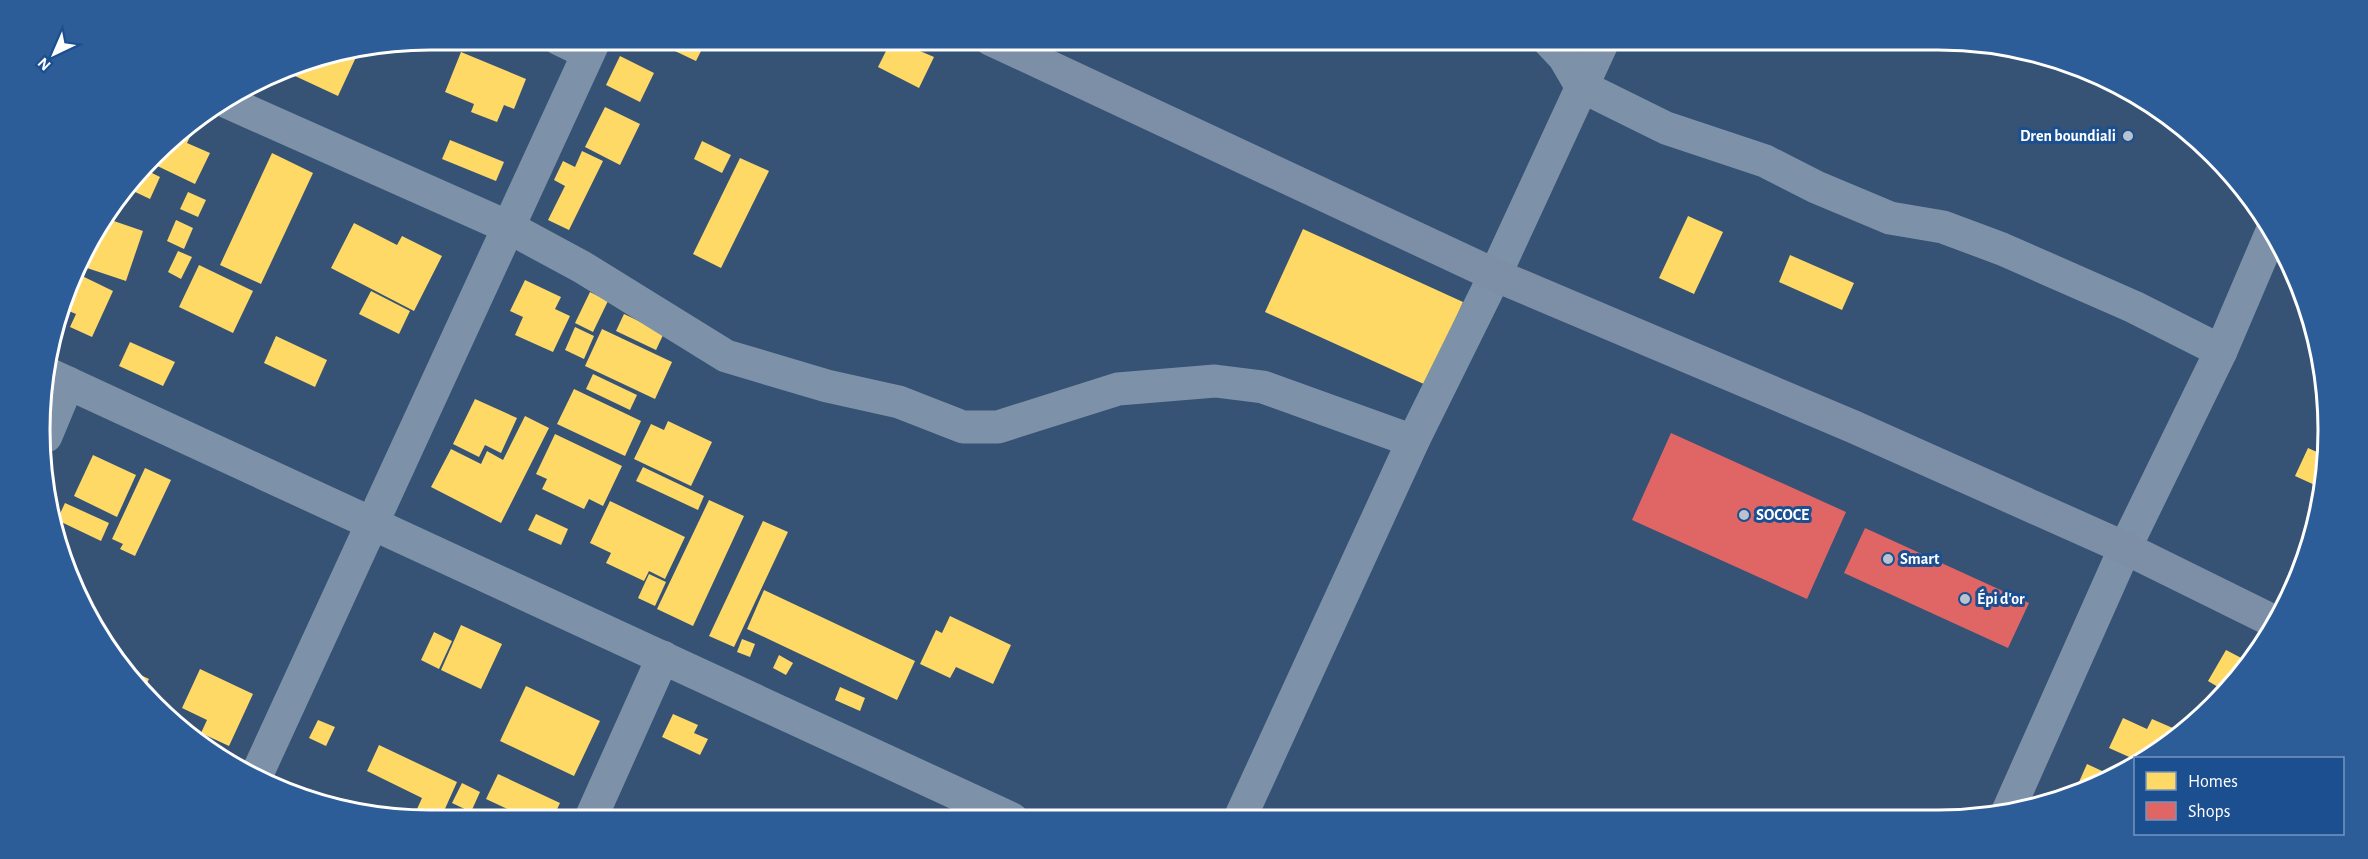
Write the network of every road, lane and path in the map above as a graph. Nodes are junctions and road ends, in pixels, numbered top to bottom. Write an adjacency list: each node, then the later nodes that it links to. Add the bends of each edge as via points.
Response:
1 (589, 50): 7 (street)
2 (1014, 50): 9 (main road)
3 (1557, 50): 5 (street)
4 (1599, 50): 5 (street)
5 (1581, 86): 9 (street); 10 (street, via 1666,128 1764,161 1890,218 1943,227 2002,249 2134,307)
6 (232, 104): 7 (street)
7 (508, 227): 13 (street, via 582,267 726,356 827,386 899,402 963,427 998,427 1118,389 1215,381 1263,387); 14 (street)
8 (2268, 240): 10 (street)
9 (1495, 275): 13 (street); 15 (main road, via 1854,427)
10 (2221, 351): 15 (street)
11 (56, 378): 12 (street); 14 (street)
12 (50, 413)
13 (1413, 441): 22 (street)
14 (373, 523): 17 (street); 18 (street)
15 (2125, 548): 16 (main road); 19 (street)
16 (2269, 619)
17 (663, 657): 20 (street); 21 (street)
18 (259, 769)
19 (2012, 802)
20 (594, 810)
21 (993, 810)
22 (1244, 810)

